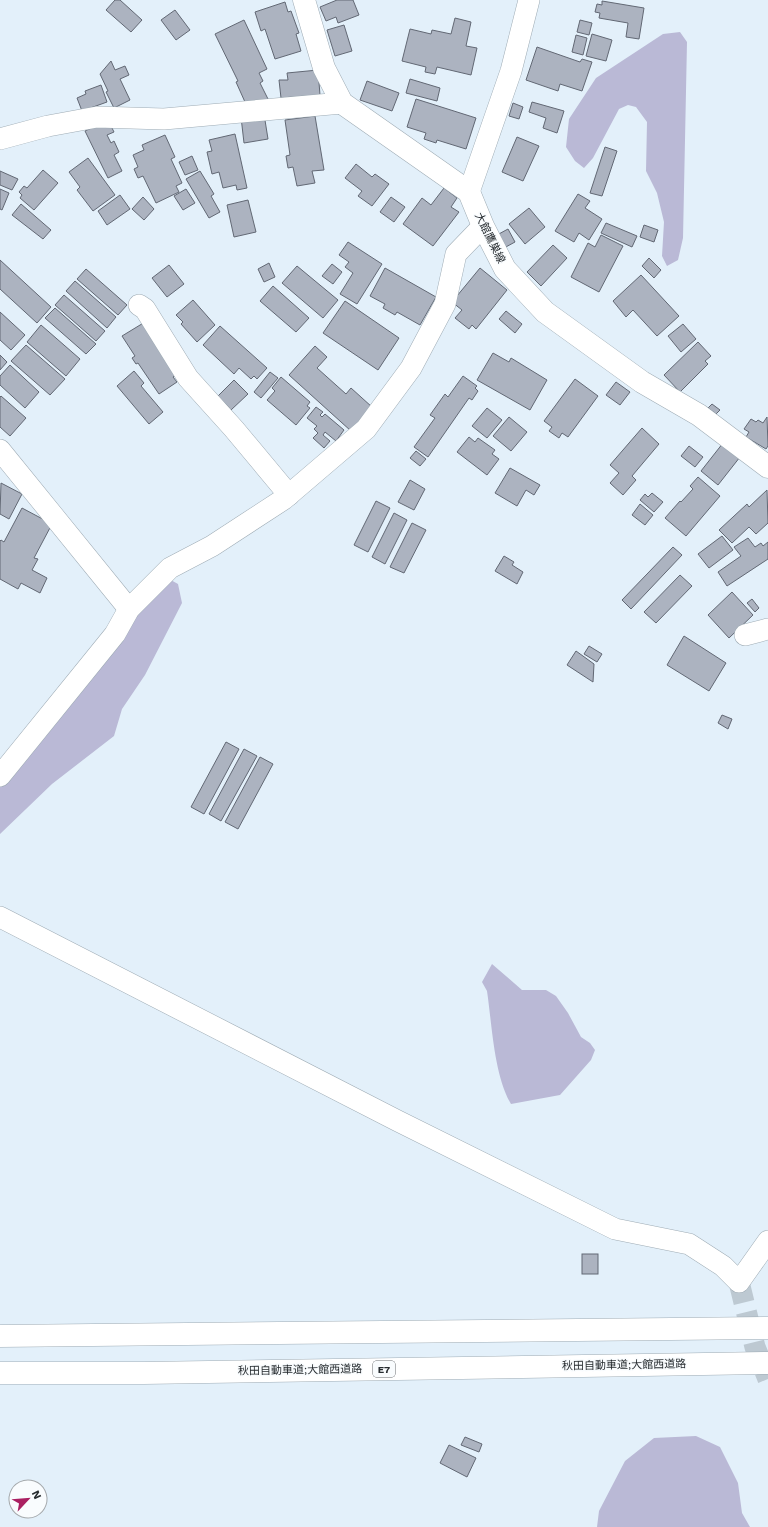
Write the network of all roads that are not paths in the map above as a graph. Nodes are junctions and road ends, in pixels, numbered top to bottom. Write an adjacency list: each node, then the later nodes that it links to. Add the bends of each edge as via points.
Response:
1 (304, 0): 3 (main road, via 324,68)
2 (529, 0): 5 (street, via 510,71)
3 (342, 103): 4 (street, via 164,119 98,117 48,126); 5 (main road)
4 (0, 139)
5 (469, 192): 6 (main road, 大館鷹巣線)
6 (483, 226): 9 (main road, 大館鷹巣線, via 505,269 545,312 642,382 700,415); 10 (street, via 456,254 445,304 411,368 366,429)
7 (139, 305): 10 (street, via 145,309 188,378)
8 (0, 450): 11 (street)
9 (768, 467)
10 (289, 494): 11 (street, via 212,546 170,568)
11 (129, 609): 14 (street, via 115,634)
12 (768, 629): 13 (street)
13 (745, 636)
14 (0, 776)
15 (0, 917): 16 (street, via 391,1118 615,1229 689,1244 723,1266 739,1282)
16 (768, 1241)
17 (768, 1328): 18 (main road)
18 (0, 1336)
19 (768, 1363): 20 (main road, 秋田自動車道;大館西道路 / E7)
20 (0, 1373)

